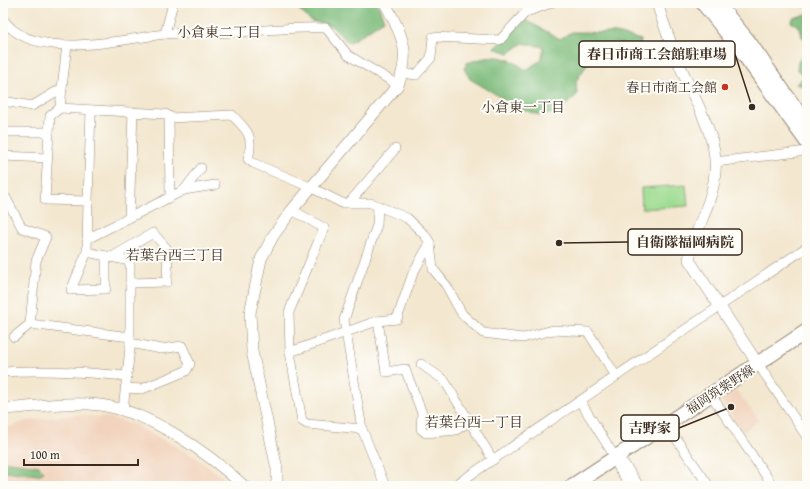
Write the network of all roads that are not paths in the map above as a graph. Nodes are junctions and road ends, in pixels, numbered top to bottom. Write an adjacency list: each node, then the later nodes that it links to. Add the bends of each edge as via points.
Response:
1 (173, 3): 9 (street)
2 (385, 3): 11 (street, via 403,38)
3 (551, 3): 7 (street)
4 (657, 3): 27 (street, via 667,36 710,134 716,153)
5 (703, 3): 22 (main road, via 740,49)
6 (717, 3): 19 (main road, via 749,42)
7 (525, 7): 11 (street, via 500,40 433,37 431,58 416,75)
8 (3, 19): 10 (street, via 22,36)
9 (165, 34): 10 (street, via 102,44); 12 (street, via 326,28 348,55)
10 (67, 45): 13 (street)
11 (403, 73): 12 (street)
12 (398, 84): 30 (street)
13 (62, 88): 14 (street, via 32,106); 15 (street)
14 (3, 101)
15 (60, 108): 16 (street); 21 (street, via 50,116)
16 (91, 110): 17 (street); 34 (street)
17 (133, 112): 18 (street, via 165,114); 38 (street)
18 (169, 118): 30 (street, via 232,115 248,131 252,145 248,159); 32 (street)
19 (807, 125)
20 (3, 132): 21 (street)
21 (49, 132): 26 (street)
22 (807, 142)
23 (395, 149): 35 (street)
24 (807, 151): 27 (street)
25 (3, 156): 26 (street)
26 (48, 158): 34 (street, via 45,200)
27 (715, 162): 45 (street, via 712,192 691,244 689,260)
28 (201, 168): 31 (street)
29 (215, 185): 31 (street)
30 (310, 187): 35 (street, via 342,203); 37 (street)
31 (184, 190): 32 (street)
32 (170, 197): 38 (street)
33 (3, 200): 47 (street, via 6,198 22,228 46,237 36,261)
34 (88, 201): 39 (street)
35 (349, 203): 36 (street, via 371,203)
36 (378, 206): 40 (street, via 407,218); 48 (street, via 377,225 344,320)
37 (292, 210): 52 (street, via 324,228 289,312); 71 (street, via 273,236 261,260 250,312 252,351 277,469)
38 (129, 218): 39 (street)
39 (87, 239): 42 (street)
40 (430, 243): 46 (street, via 413,273 397,318); 57 (street, via 433,269 446,285 462,314 483,333 523,338 553,330 588,332)
41 (807, 247): 45 (street)
42 (87, 252): 43 (street); 43 (street, via 71,290 106,289)
43 (109, 256): 44 (street, via 130,261); 44 (street, via 153,233 168,250 167,282)
44 (130, 283): 51 (street)
45 (720, 307): 54 (street); 57 (street)
46 (378, 321): 48 (street); 63 (street, via 386,372 405,369 422,413 421,429 426,433 456,430)
47 (30, 324): 49 (street); 51 (street)
48 (346, 332): 52 (street); 65 (street)
49 (14, 337)
50 (804, 338): 54 (main road, 福岡筑紫野線)
51 (130, 340): 56 (street); 58 (street, via 161,349 182,346 190,364 186,371 142,389)
52 (290, 352): 65 (street, via 302,421 307,424)
53 (421, 364): 63 (street, via 444,380)
54 (758, 364): 59 (main road, 福岡筑紫野線); 66 (street)
55 (3, 372): 56 (street, via 86,372)
56 (127, 376): 58 (street)
57 (616, 376): 60 (street)
58 (125, 388): 62 (street)
59 (712, 395): 64 (main road, 福岡筑紫野線); 77 (street)
60 (580, 401): 67 (street); 68 (street)
61 (3, 409): 62 (street, via 99,405)
62 (124, 410): 70 (street, via 146,419 188,443 226,469)
63 (470, 421): 68 (street)
64 (666, 424): 67 (main road, 福岡筑紫野線); 76 (street)
65 (362, 429): 72 (street)
66 (807, 437)
67 (616, 457): 69 (main road, 福岡筑紫野線); 74 (street, via 619,469); 75 (street, via 625,465)
68 (493, 460): 73 (street)
69 (578, 484)
70 (244, 486)
71 (275, 486)
72 (385, 486)
73 (454, 486)
74 (631, 486)
75 (639, 486)
76 (709, 486)
77 (773, 486)

